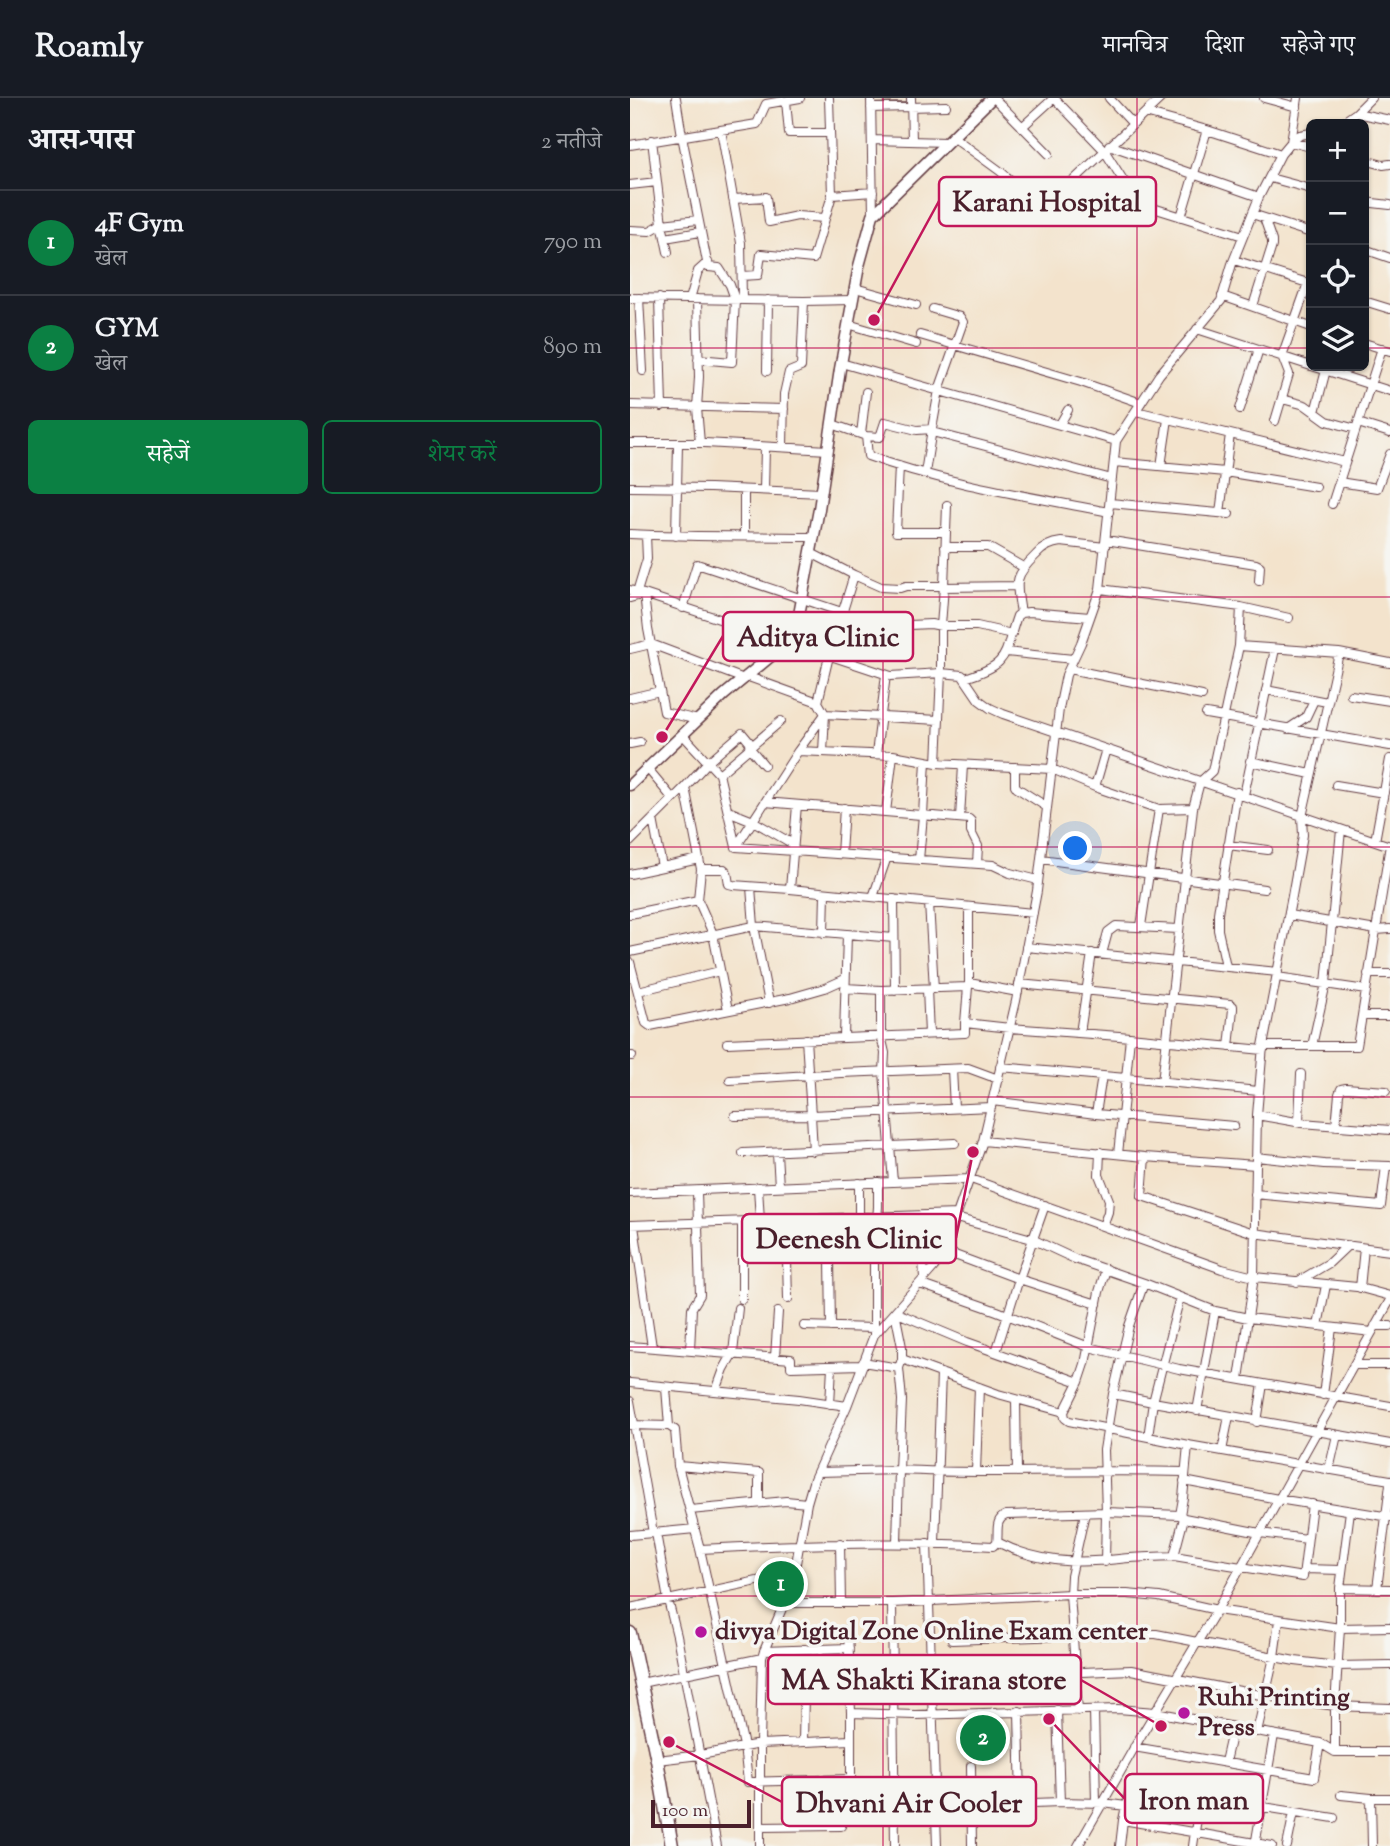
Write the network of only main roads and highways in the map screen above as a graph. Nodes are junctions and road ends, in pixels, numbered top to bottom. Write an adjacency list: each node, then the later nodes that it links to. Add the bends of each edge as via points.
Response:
1 (630, 1633): 4 (main road)
2 (630, 1671): 3 (main road)
3 (664, 1846)
4 (672, 1846)

